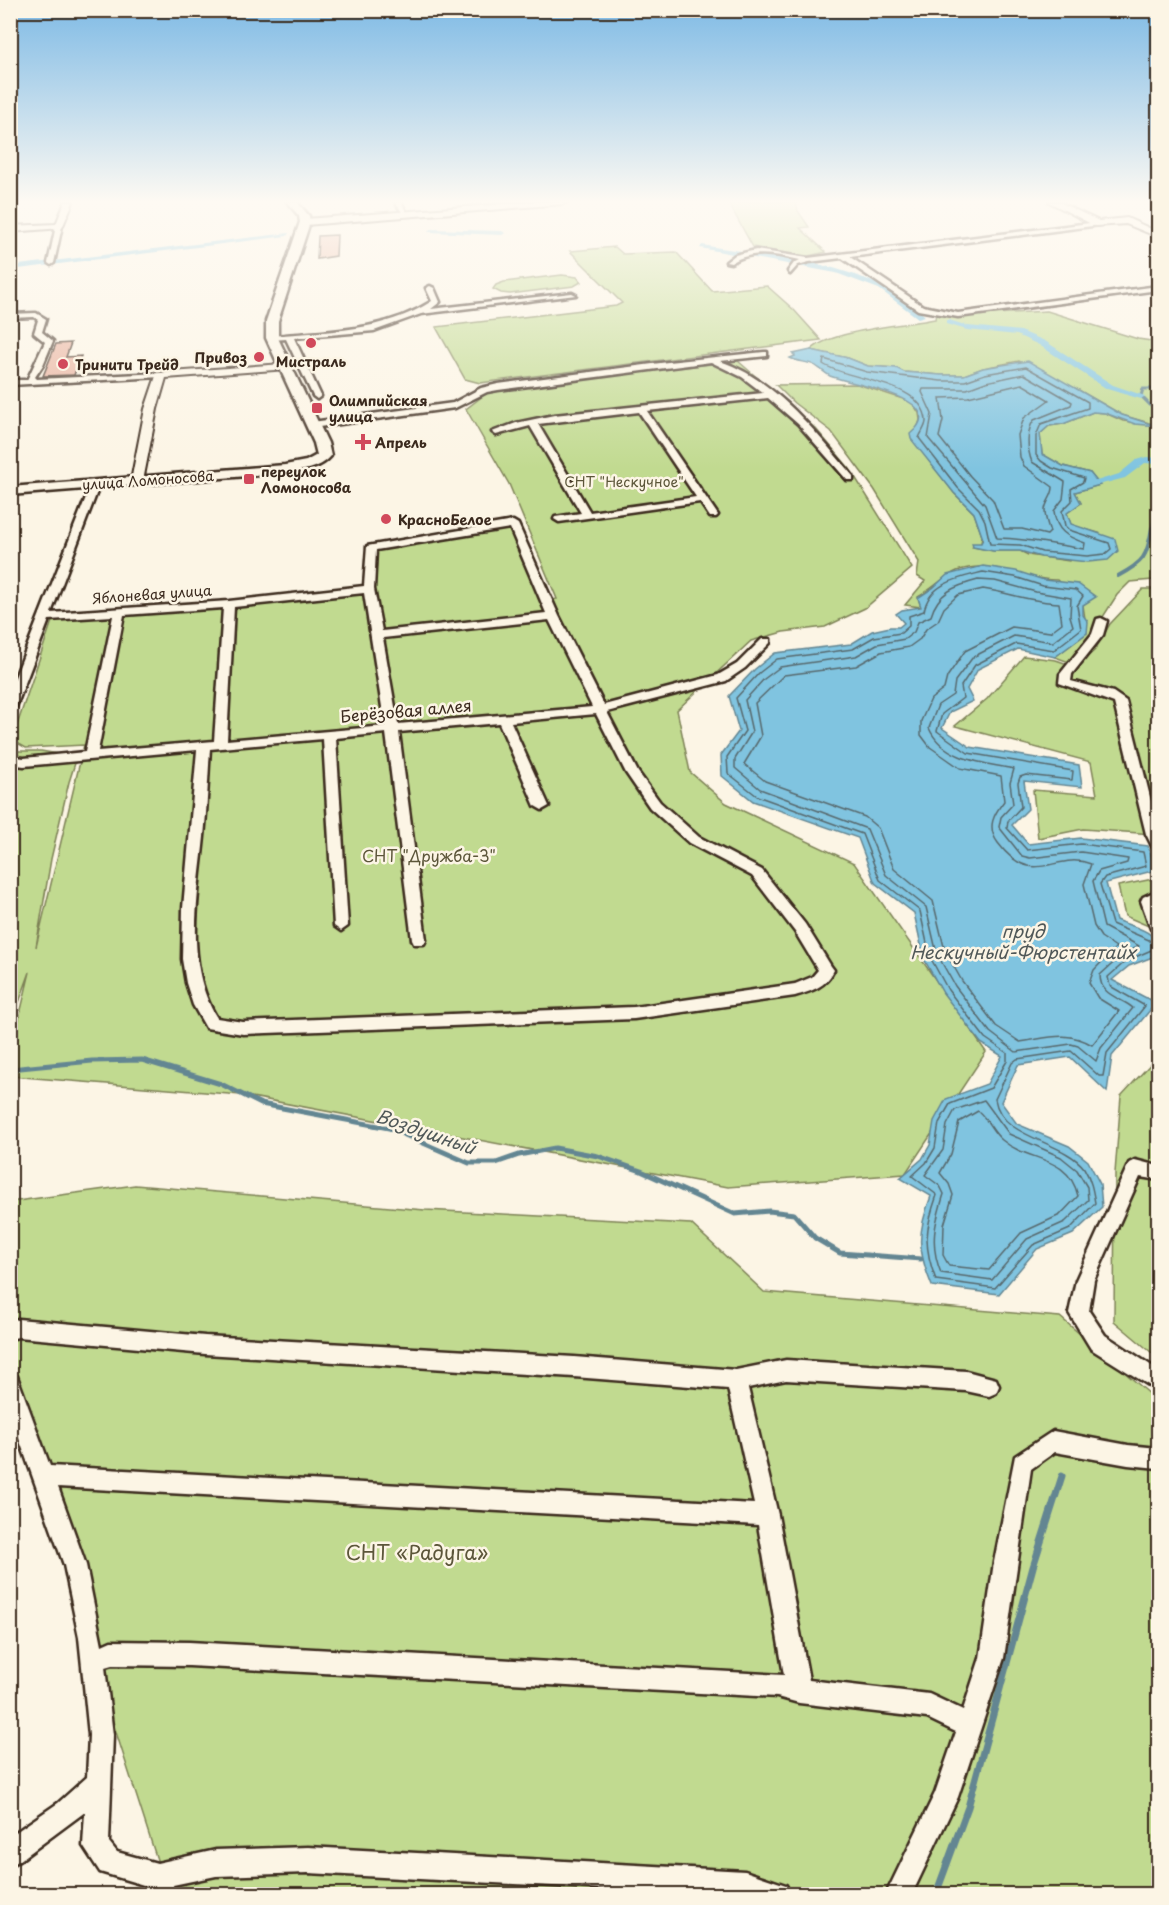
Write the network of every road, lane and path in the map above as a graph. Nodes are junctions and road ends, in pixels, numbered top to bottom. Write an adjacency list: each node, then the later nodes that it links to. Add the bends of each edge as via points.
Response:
1 (282, 291): 9 (main road, via 272,321)
2 (431, 291): 6 (street, via 436,302)
3 (896, 291): 4 (street, via 921,308 958,315)
4 (1137, 291)
5 (572, 295): 6 (street)
6 (420, 312): 8 (street, via 374,329)
7 (10, 316): 14 (street, via 36,315 42,319 38,333 49,341 30,378)
8 (290, 337): 9 (street); 17 (street)
9 (272, 338): 12 (main road)
10 (764, 354): 11 (street)
11 (710, 360): 16 (street, via 737,369); 20 (street, via 498,387 454,405)
12 (284, 367): 13 (street); 20 (main road)
13 (161, 375): 14 (street); 23 (street)
14 (36, 382): 15 (street)
15 (11, 383)
16 (770, 395): 18 (street); 22 (street, via 801,422)
17 (317, 396)
18 (642, 410): 19 (street); 26 (street)
19 (532, 422): 21 (street); 28 (street)
20 (312, 425): 23 (main road, улица Ломоносова, via 324,456 310,465)
21 (496, 432)
22 (850, 478)
23 (136, 481): 24 (main road, улица Ломоносова)
24 (95, 484): 25 (main road, улица Ломоносова); 34 (street)
25 (10, 490)
26 (702, 499): 27 (street); 28 (street)
27 (713, 515)
28 (586, 516): 29 (street)
29 (559, 519)
30 (369, 589): 31 (street); 33 (street, via 371,548 513,524); 36 (street)
31 (229, 604): 32 (street, Яблоневая улица); 44 (street, Яблоневая улица)
32 (119, 611): 34 (street, Яблоневая улица); 46 (street)
33 (553, 616): 36 (street); 40 (street)
34 (45, 617): 38 (street)
35 (1101, 621): 49 (street, via 1097,635 1065,674 1065,683 1120,701)
36 (378, 635): 42 (street)
37 (766, 640): 40 (street, Берёзовая аллея, via 741,666 722,678)
38 (16, 680): 39 (street)
39 (10, 707)
40 (600, 710): 41 (street, Берёзовая аллея); 45 (street, via 632,773 655,805 694,840 757,873 816,952 826,970 824,977 795,990 634,1013 243,1028 212,1024 195,994 190,956 190,901)
41 (503, 717): 42 (street, Берёзовая аллея); 48 (street)
42 (392, 728): 43 (street, Берёзовая аллея); 53 (street)
43 (329, 733): 44 (street, Берёзовая аллея); 51 (street)
44 (220, 744): 45 (street, Берёзовая аллея)
45 (204, 745): 46 (street, Берёзовая аллея)
46 (90, 756): 47 (street, Берёзовая аллея)
47 (10, 760)
48 (542, 806)
49 (1158, 845)
50 (1158, 894): 52 (street, via 1148,901)
51 (341, 926)
52 (1158, 929)
53 (419, 940)
54 (1158, 1173): 57 (street, via 1135,1168 1084,1280 1079,1313 1098,1342)
55 (10, 1330): 56 (street)
56 (736, 1380): 59 (street, via 786,1370 966,1381); 62 (street)
57 (1158, 1381)
58 (10, 1383): 61 (street)
59 (989, 1386)
60 (1158, 1458): 65 (street, via 1053,1441 1022,1463 992,1658)
61 (44, 1476): 62 (street); 63 (street, via 75,1565)
62 (766, 1515): 64 (street)
63 (93, 1661): 64 (street, via 111,1653 189,1654 765,1684); 66 (street, via 101,1736)
64 (799, 1691): 65 (street, via 929,1706)
65 (970, 1726): 70 (street, via 946,1797)
66 (99, 1783): 67 (street, via 67,1812); 68 (street, via 96,1846 109,1863)
67 (10, 1852)
68 (160, 1885): 69 (street, via 216,1863 308,1860 745,1884)
69 (777, 1894)
70 (899, 1894)

